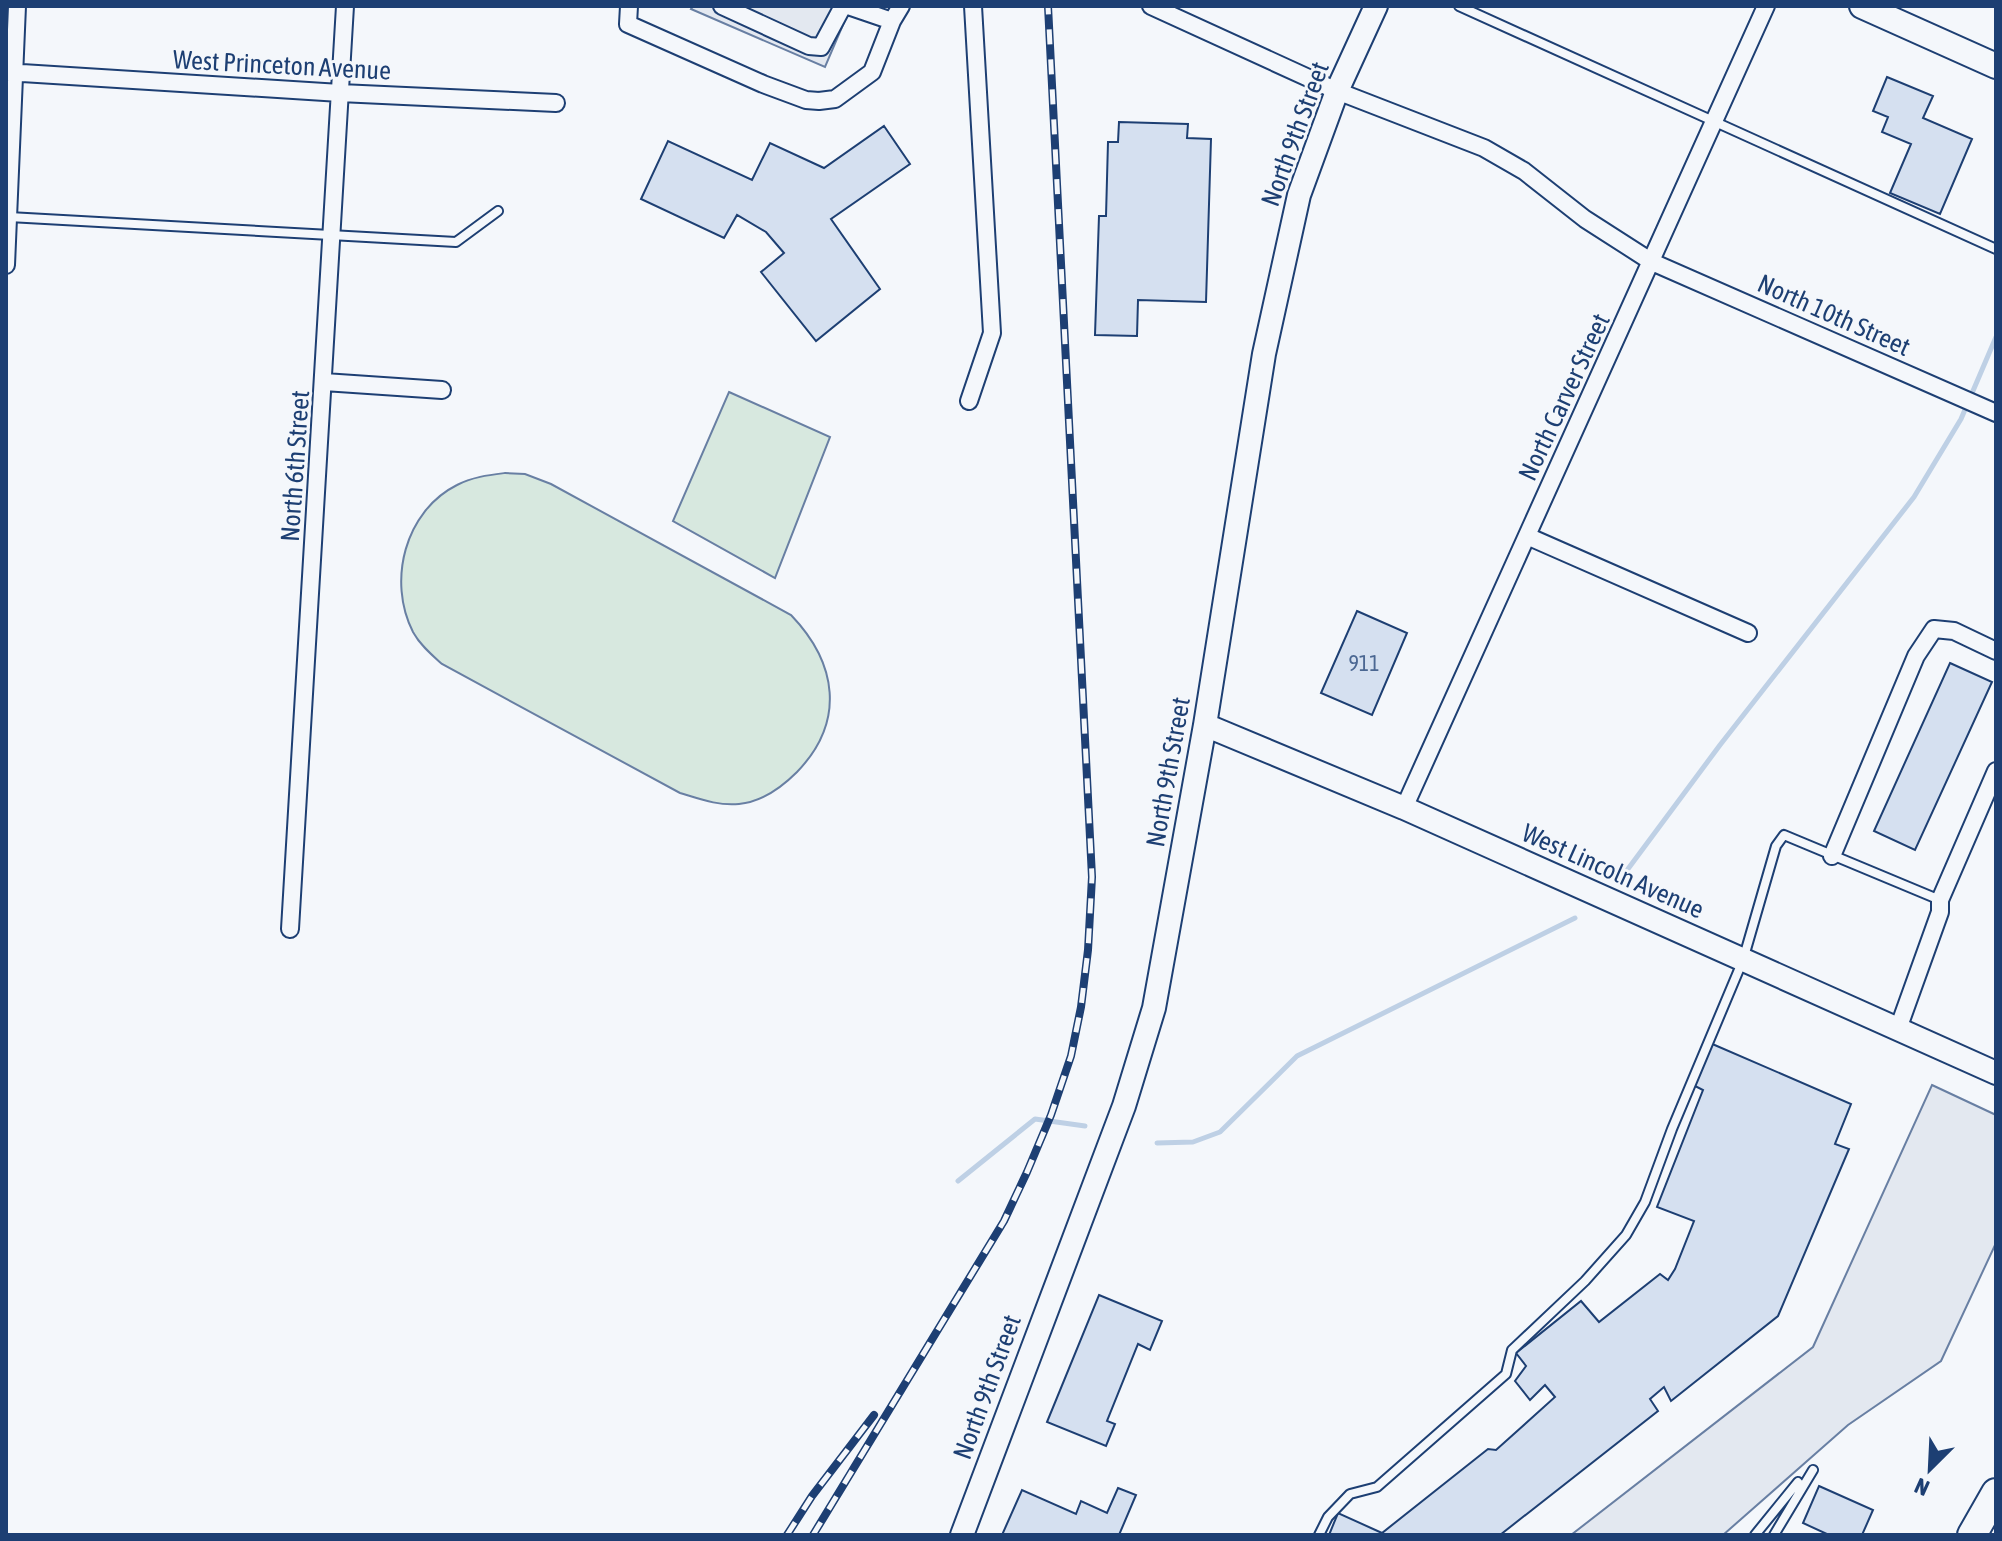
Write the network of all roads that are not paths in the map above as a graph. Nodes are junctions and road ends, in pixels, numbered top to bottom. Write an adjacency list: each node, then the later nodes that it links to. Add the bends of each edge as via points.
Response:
1 (17, 6): 14 (street)
2 (345, 6): 16 (street, North 6th Street)
3 (629, 6): 12 (street, via 628,24 763,84 819,101 835,99 872,72)
4 (722, 6): 5 (street, via 821,47)
5 (846, 6): 12 (street)
6 (973, 6): 27 (street, via 992,333)
7 (1151, 6): 15 (street, North 10th Street)
8 (1376, 6): 15 (main road, North 9th Street)
9 (1459, 6): 18 (lane)
10 (1766, 6): 18 (street, North Carver Street)
11 (1862, 6): 13 (main road)
12 (897, 13)
13 (1996, 66)
14 (10, 72): 16 (street, West Princeton Avenue); 20 (street)
15 (1337, 91): 23 (street, North 10th Street, via 1484,148); 32 (main road, North 9th Street, via 1299,195 1264,354)
16 (340, 93): 17 (street, West Princeton Avenue); 21 (street, North 6th Street)
17 (556, 103)
18 (1715, 121): 22 (lane); 23 (street, North Carver Street)
19 (498, 211): 21 (lane, via 456,242)
20 (8, 217): 21 (lane); 24 (street)
21 (330, 237): 25 (street, North 6th Street)
22 (1996, 249)
23 (1652, 262): 28 (street, North 10th Street); 29 (street, North Carver Street)
24 (6, 265)
25 (324, 382): 26 (street); 37 (street, North 6th Street)
26 (442, 390)
27 (969, 401)
28 (1991, 410)
29 (1527, 536): 30 (street); 34 (street, North Carver Street)
30 (1748, 633)
31 (1996, 651): 35 (street, via 1954,631 1934,629 1916,656)
32 (1205, 725): 34 (main road, West Lincoln Avenue); 44 (main road, North 9th Street, via 1154,1008 1124,1106)
33 (1996, 771): 36 (street)
34 (1404, 808): 38 (main road, West Lincoln Avenue)
35 (1832, 856): 36 (lane); 38 (lane, via 1784,835 1776,846)
36 (1940, 900): 39 (street)
37 (290, 929)
38 (1743, 960): 39 (main road, West Lincoln Avenue); 45 (lane, via 1645,1202 1626,1235 1512,1350 1506,1374 1377,1487 1350,1494)
39 (1898, 1029): 40 (main road, West Lincoln Avenue)
40 (1996, 1073)
41 (1813, 1470): 47 (lane)
42 (1798, 1482): 46 (lane)
43 (1996, 1493): 48 (highway)
44 (962, 1535)
45 (1319, 1535)
46 (1755, 1535)
47 (1774, 1535)
48 (1972, 1535)

